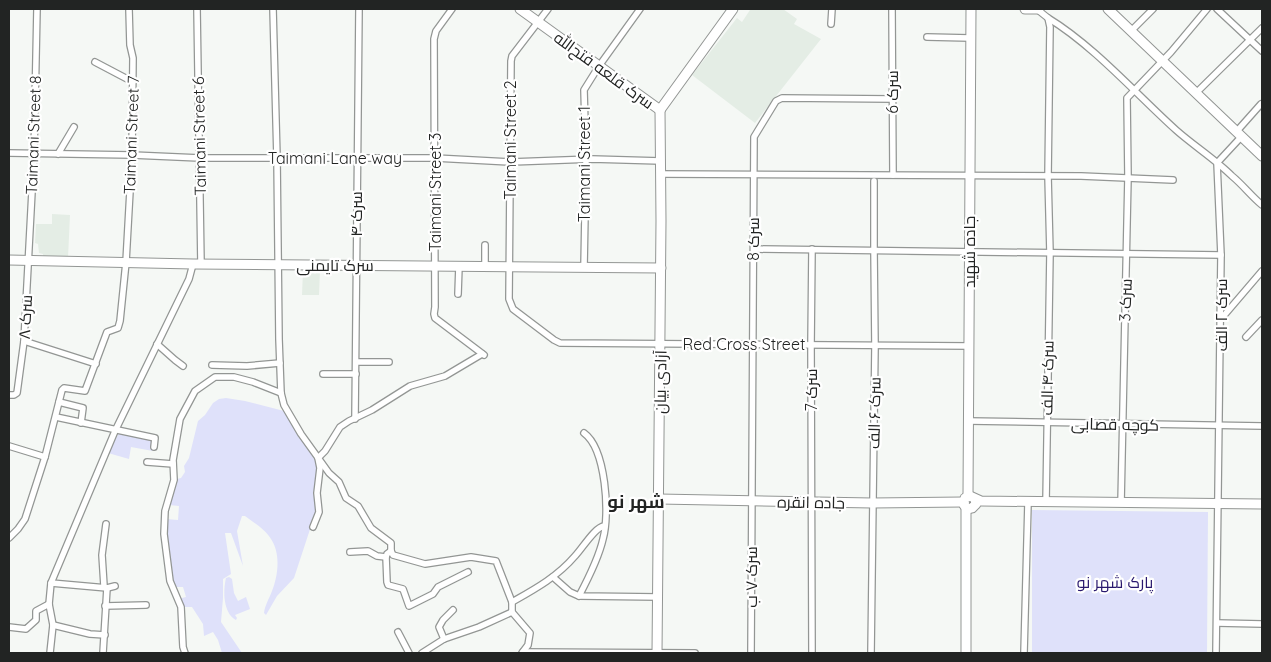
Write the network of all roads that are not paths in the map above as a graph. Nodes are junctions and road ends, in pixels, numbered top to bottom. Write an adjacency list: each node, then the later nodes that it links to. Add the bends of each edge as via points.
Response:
1 (37, 9): 41 (street, Taimani Street 8)
2 (129, 9): 32 (street, Taimani Street 7)
3 (197, 9): 45 (street, Taimani Street 6)
4 (273, 9): 46 (street)
5 (359, 9): 48 (street, سرک ۴)
6 (452, 9): 47 (street, Taimani Street 3, via 434,39)
7 (520, 9): 21 (main road, سرک قلعه فتح‌الله)
8 (548, 9): 21 (street, Taimani Street 2)
9 (640, 9): 31 (street, Taimani Street 1)
10 (733, 9): 37 (main road, سرک قلعه فتح‌الله)
11 (832, 9): 22 (street)
12 (892, 9): 35 (street, سرک 6)
13 (971, 9): 26 (main road, جاده شهید)
14 (1025, 9): 15 (main road)
15 (1039, 9): 20 (street)
16 (1108, 9): 24 (main road)
17 (1153, 9): 24 (street)
18 (1208, 9): 29 (street)
19 (1217, 9): 27 (street)
20 (1048, 18): 33 (street); 57 (street, سرک ۴ الف)
21 (538, 22): 31 (main road, سرک قلعه فتح‌الله); 51 (street, Taimani Street 2, via 511,61)
22 (831, 24)
23 (1262, 28): 27 (street)
24 (1131, 31): 29 (main road)
25 (927, 37): 26 (street)
26 (970, 38): 56 (main road, جاده شهید)
27 (1250, 41): 28 (street); 34 (street)
28 (1262, 51)
29 (1163, 61): 33 (street); 34 (main road)
30 (95, 62): 32 (street)
31 (599, 66): 37 (main road, سرک قلعه فتح‌الله); 49 (street, Taimani Street 1, via 584,90)
32 (133, 82): 43 (street, Taimani Street 7)
33 (1134, 91): 52 (street); 58 (street, سرک 3, via 1127,98)
34 (1196, 93): 39 (main road)
35 (892, 99): 54 (street, سرک 8, via 779,99 754,137); 55 (street, سرک 6)
36 (1261, 104): 39 (street)
37 (660, 110): 50 (main road, آزادی بیان)
38 (74, 126): 42 (street)
39 (1239, 134): 44 (main road); 52 (street)
40 (9, 153): 41 (street, Taimani Lane way)
41 (34, 154): 42 (street, Taimani Lane way); 71 (street, Taimani Street 8)
42 (58, 154): 43 (street, Taimani Lane way)
43 (132, 155): 45 (street, Taimani Lane way); 72 (street, Taimani Street 7)
44 (1262, 156)
45 (200, 158): 46 (street, Taimani Lane way); 73 (street, Taimani Street 6)
46 (277, 158): 48 (street, Taimani Lane way); 75 (street)
47 (435, 158): 48 (street, Taimani Lane way); 51 (street, Taimani Lane way); 76 (street, Taimani Street 3)
48 (356, 159): 74 (street, سرک ۴)
49 (586, 160): 50 (street, Taimani Lane way); 51 (street, Taimani Lane way); 80 (street, Taimani Street 1)
50 (661, 161): 53 (main road, آزادی بیان)
51 (510, 162): 79 (street, Taimani Street 2)
52 (1217, 163): 61 (street); 69 (street, سرک ۲ الف)
53 (661, 174): 54 (street); 81 (main road, آزادی بیان)
54 (753, 174): 55 (street); 63 (street, سرک 8)
55 (892, 175): 56 (street)
56 (970, 176): 57 (street); 66 (main road, جاده شهید)
57 (1048, 176): 58 (street); 67 (street, سرک ۴ الف)
58 (1128, 177): 59 (street); 68 (street, سرک 3)
59 (1173, 180)
60 (874, 181): 65 (street)
61 (1262, 205)
62 (485, 245): 78 (street)
63 (754, 249): 64 (street); 90 (street, سرک 8)
64 (812, 250): 65 (street); 91 (street, سرک 7)
65 (874, 250): 66 (street); 92 (street, سرک ۶ الف)
66 (969, 252): 67 (street); 93 (main road, جاده شهید)
67 (1050, 253): 68 (street); 109 (street, سرک ۴ الف)
68 (1126, 254): 69 (street); 110 (street, سرک 3)
69 (1221, 255): 84 (street, سرک ۲ الف)
70 (9, 260): 71 (main road, سرک تایمنی)
71 (28, 260): 72 (main road, سرک تایمنی); 87 (street, سرک ۸)
72 (126, 262): 73 (main road, سرک تایمنی); 97 (street, Taimani Street 7, via 118,328 107,332)
73 (197, 264): 75 (main road, سرک تایمنی); 88 (street, Taimani Street 6)
74 (356, 264): 75 (main road, سرک تایمنی); 76 (main road, سرک تایمنی); 94 (street, سرک ۴)
75 (278, 265): 96 (street)
76 (434, 266): 77 (main road, سرک تایمنی); 106 (street, Taimani Street 3, via 434,316 483,355 445,376 410,386)
77 (459, 266): 78 (main road, سرک تایمنی); 83 (street)
78 (485, 266): 79 (main road, سرک تایمنی)
79 (509, 267): 80 (main road, سرک تایمنی); 89 (street, Red Cross Street, via 510,304 513,309 554,340 560,343)
80 (584, 267): 81 (main road, سرک تایمنی)
81 (661, 268): 89 (main road, آزادی بیان)
82 (1262, 271): 84 (street)
83 (458, 294)
84 (1221, 320): 111 (street, سرک ۲ الف)
85 (1262, 320): 86 (street)
86 (1246, 337)
87 (24, 341): 97 (street); 103 (street, سرک ۸, via 17,393)
88 (157, 344): 99 (street); 113 (street, Taimani Street 6)
89 (660, 344): 90 (street, Red Cross Street); 121 (main road, آزادی بیان)
90 (752, 344): 91 (street, Red Cross Street); 122 (street, سرک 8)
91 (811, 345): 92 (street, Red Cross Street); 123 (street, سرک 7)
92 (875, 346): 93 (street, Red Cross Street); 125 (street, سرک ۶ الف)
93 (969, 346): 107 (main road, جاده شهید)
94 (356, 362): 95 (street); 101 (street, سرک ۴)
95 (389, 362)
96 (280, 363): 98 (street); 102 (street)
97 (96, 364): 104 (street, via 85,391 64,388)
98 (212, 365)
99 (183, 366)
100 (323, 374): 101 (street)
101 (356, 374): 106 (street, سرک ۴)
102 (281, 393): 118 (street, via 285,409); 120 (street, via 234,377 216,377 201,386 180,419)
103 (9, 394)
104 (59, 402): 105 (street); 108 (street, via 83,408)
105 (56, 417): 108 (street); 117 (street)
106 (355, 419): 118 (street, via 340,427)
107 (969, 421): 109 (street, کوچه قصابی); 128 (main road, جاده شهید)
108 (81, 422): 113 (street)
109 (1046, 423): 110 (street, کوچه قصابی); 124 (street, سرک ۴ الف)
110 (1122, 424): 111 (street, کوچه قصابی); 127 (street, سرک 3)
111 (1220, 426): 112 (street, کوچه قصابی); 129 (street, سرک ۲ الف)
112 (1262, 426)
113 (115, 431): 116 (street, via 155,438); 140 (street, Taimani Street 6)
114 (584, 433): 132 (street, via 592,439 598,454 606,489)
115 (9, 446): 117 (street)
116 (154, 447)
117 (45, 458): 134 (street, via 24,518)
118 (318, 458): 133 (street, via 318,512); 135 (street, via 339,482 346,498 360,508 371,528 390,543)
119 (147, 462): 120 (street)
120 (173, 464): 161 (street, via 174,480 165,511 164,534 170,581 181,607)
121 (659, 499): 122 (main road, جاده انقره); 144 (main road, آزادی بیان)
122 (751, 500): 123 (main road, جاده انقره); 166 (street, سرک ۷ ب)
123 (812, 501): 125 (main road, جاده انقره); 167 (street)
124 (1046, 502): 126 (main road, جاده انقره); 127 (main road, جاده انقره)
125 (872, 503): 128 (main road, جاده انقره); 168 (street, سرک ۶ الف)
126 (1028, 503): 128 (main road, جاده انقره); 170 (street)
127 (1121, 503): 129 (main road, جاده انقره)
128 (968, 504): 169 (main road, جاده شهید)
129 (1219, 504): 130 (main road, جاده انقره); 151 (street, سرک ۲ الف)
130 (1262, 504)
131 (106, 524): 142 (street, via 102,555)
132 (604, 526): 139 (street, via 598,528 574,558); 143 (street, via 604,538)
133 (313, 527)
134 (9, 538)
135 (391, 551): 137 (street); 145 (street, via 393,555 425,564 471,557 496,561)
136 (350, 552): 137 (street, via 368,551)
137 (386, 557): 138 (street, via 388,584 403,589 409,606)
138 (468, 572)
139 (553, 577): 143 (street); 145 (street)
140 (51, 583): 142 (street); 146 (street, Taimani Street 6)
141 (115, 586): 142 (street)
142 (106, 587): 148 (street)
143 (580, 596): 144 (street)
144 (658, 597): 164 (main road, آزادی بیان)
145 (512, 602): 150 (street)
146 (49, 604): 153 (street, Taimani Street 6); 154 (street, via 36,611 36,620 26,629)
147 (146, 605): 148 (street)
148 (105, 606): 156 (street)
149 (453, 610): 157 (street, via 439,627)
150 (512, 612): 157 (street); 158 (street, via 530,633)
151 (1216, 623): 152 (street); 171 (street, سرک ۲ الف)
152 (1262, 624)
153 (53, 625): 156 (street); 159 (street, Taimani Street 6)
154 (9, 627)
155 (398, 632): 162 (street)
156 (105, 635): 160 (street)
157 (444, 639): 163 (street)
158 (523, 652): 164 (street)
159 (50, 653)
160 (103, 653)
161 (185, 653)
162 (409, 653)
163 (422, 653)
164 (657, 653): 165 (street)
165 (695, 653)
166 (751, 653)
167 (812, 653)
168 (872, 653)
169 (966, 653)
170 (1024, 653)
171 (1216, 653)

